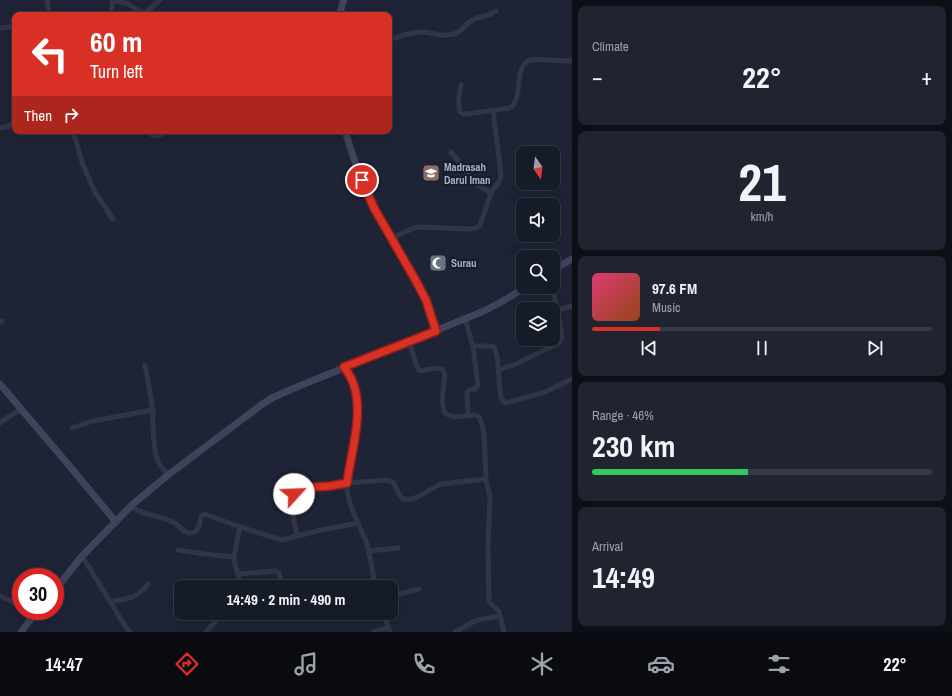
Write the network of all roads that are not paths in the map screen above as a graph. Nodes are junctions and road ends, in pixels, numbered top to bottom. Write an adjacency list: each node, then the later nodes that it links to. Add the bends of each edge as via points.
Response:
1 (47, 0): 6 (street)
2 (113, 0): 7 (street); 8 (street, via 128,4)
3 (160, 0): 9 (street)
4 (342, 2): 10 (main road)
5 (496, 11): 13 (street, via 474,19 454,34 418,32)
6 (49, 12)
7 (111, 12)
8 (141, 12)
9 (146, 12)
10 (340, 12)
11 (12, 26): 12 (street)
12 (0, 28)
13 (392, 39)
14 (572, 60): 16 (street, via 535,59 527,62 520,73 514,104 509,108)
15 (461, 85): 16 (street, via 458,95 460,112 468,114)
16 (493, 111): 24 (street, via 501,177)
17 (12, 125): 18 (street)
18 (0, 128)
19 (74, 134): 25 (street, via 83,165 95,192)
20 (150, 134): 21 (street)
21 (162, 134)
22 (346, 134): 26 (main road, via 374,208)
23 (451, 152): 24 (street, via 476,184)
24 (491, 193): 26 (street, via 480,225 474,229 419,227)
25 (113, 219)
26 (392, 238): 34 (main road, via 426,300)
27 (572, 258): 28 (main road)
28 (560, 266)
29 (516, 293): 32 (main road)
30 (572, 306): 31 (street)
31 (560, 309)
32 (465, 319): 34 (main road); 37 (street)
33 (560, 322): 36 (street)
34 (436, 331): 35 (main road)
35 (408, 341): 40 (main road); 46 (street, via 418,370 439,368 444,371 442,408 446,414)
36 (560, 341)
37 (473, 346): 41 (street, via 494,347); 46 (street, via 478,385 467,392)
38 (553, 346): 41 (street)
39 (145, 365): 45 (street)
40 (344, 367): 49 (main road, via 272,398); 51 (street, via 351,377 358,405)
41 (499, 370): 42 (street, via 501,397 506,403 545,392)
42 (572, 379)
43 (1, 388): 44 (main road)
44 (22, 409): 47 (street); 53 (main road)
45 (153, 410): 48 (street, via 93,421); 49 (street, via 156,454)
46 (468, 416): 50 (street, via 478,416 481,421)
47 (0, 423)
48 (72, 428)
49 (168, 475): 52 (main road)
50 (486, 479): 51 (street, via 441,484 407,500 400,496 390,480); 73 (street, via 490,501 489,601)
51 (347, 483): 54 (street, via 347,496); 56 (street, via 296,489 293,515)
52 (131, 507): 53 (main road); 55 (street, via 175,523 190,534 197,530 201,516 205,514)
53 (116, 522): 60 (main road)
54 (358, 523): 56 (street); 59 (street)
55 (240, 527): 56 (street, via 278,540); 61 (street)
56 (297, 536)
57 (398, 548): 59 (street)
58 (178, 550): 61 (street)
59 (368, 551): 66 (street)
60 (82, 556): 63 (main road); 72 (street)
61 (234, 557): 62 (street)
62 (238, 574): 64 (street); 65 (street, via 277,572 280,573)
63 (64, 579)
64 (239, 580)
65 (281, 580)
66 (374, 580)
67 (148, 584): 72 (street, via 136,596)
68 (420, 589): 69 (street)
69 (398, 594)
70 (0, 596): 71 (street)
71 (12, 602)
72 (110, 602): 79 (street)
73 (500, 615): 82 (street, via 472,622); 83 (street)
74 (29, 620): 78 (main road)
75 (216, 620): 80 (street)
76 (385, 620): 77 (street)
77 (389, 630): 81 (street)
78 (21, 632)
79 (130, 632)
80 (206, 632)
81 (373, 632)
82 (455, 632)
83 (504, 632)

